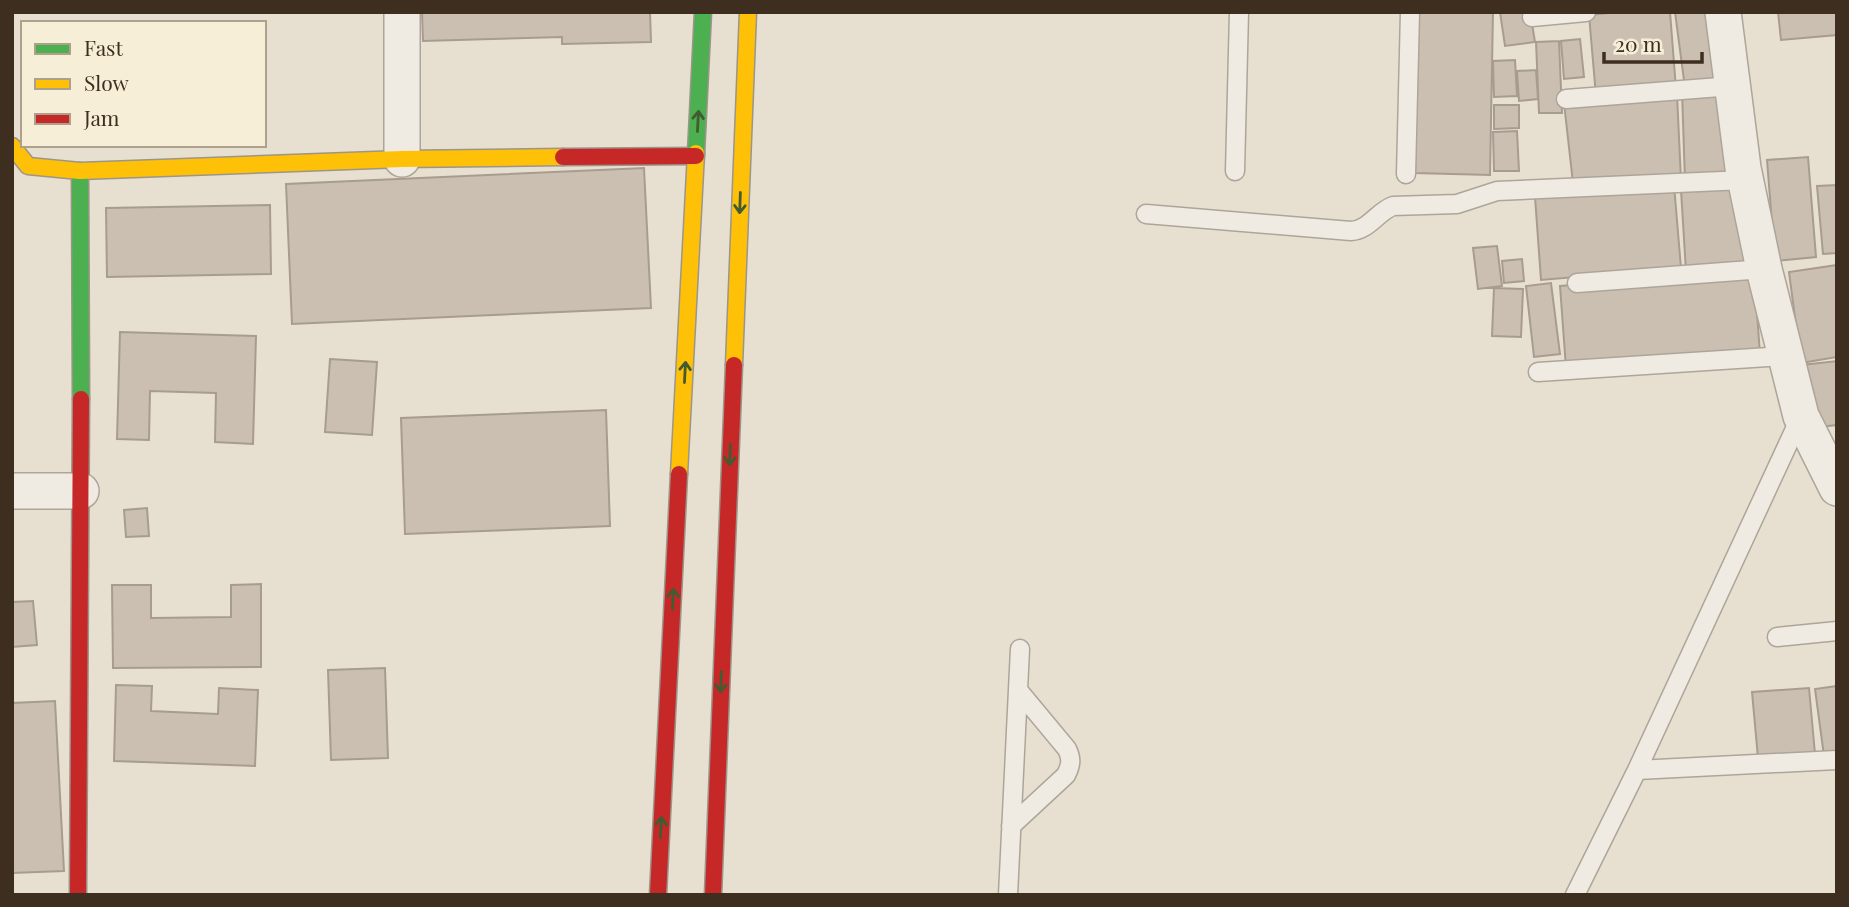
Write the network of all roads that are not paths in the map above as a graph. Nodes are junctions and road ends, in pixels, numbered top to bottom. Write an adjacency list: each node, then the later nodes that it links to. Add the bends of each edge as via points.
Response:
1 (402, 12): 13 (street)
2 (704, 12): 11 (main road, one-way to 2)
3 (748, 12): 36 (main road, one-way to 36)
4 (1238, 12): 15 (lane)
5 (1410, 12): 16 (lane)
6 (1586, 12): 8 (lane)
7 (1723, 12): 9 (street)
8 (1532, 17)
9 (1733, 86): 10 (lane); 17 (street)
10 (1566, 99)
11 (696, 156): 13 (main road); 35 (main road, one-way to 11)
12 (18, 159): 14 (main road)
13 (402, 159): 14 (main road)
14 (80, 171): 26 (main road)
15 (1234, 171)
16 (1406, 174)
17 (1745, 180): 18 (lane, via 1497,191 1457,204 1393,206 1365,227 1351,231); 19 (street)
18 (1146, 214)
19 (1763, 269): 20 (lane); 21 (street)
20 (1577, 283)
21 (1785, 356): 22 (lane); 23 (street)
22 (1538, 372)
23 (1801, 416): 24 (street); 32 (lane)
24 (1835, 480)
25 (12, 491): 26 (street)
26 (81, 491): 34 (main road)
27 (1837, 631): 28 (lane)
28 (1777, 637)
29 (1020, 649): 30 (lane)
30 (1018, 690): 33 (lane); 33 (lane, via 1067,748 1071,766)
31 (1837, 760): 32 (lane)
32 (1637, 770): 38 (lane)
33 (1012, 826): 37 (lane)
34 (78, 895)
35 (658, 895)
36 (713, 895)
37 (1008, 895)
38 (1575, 895)

